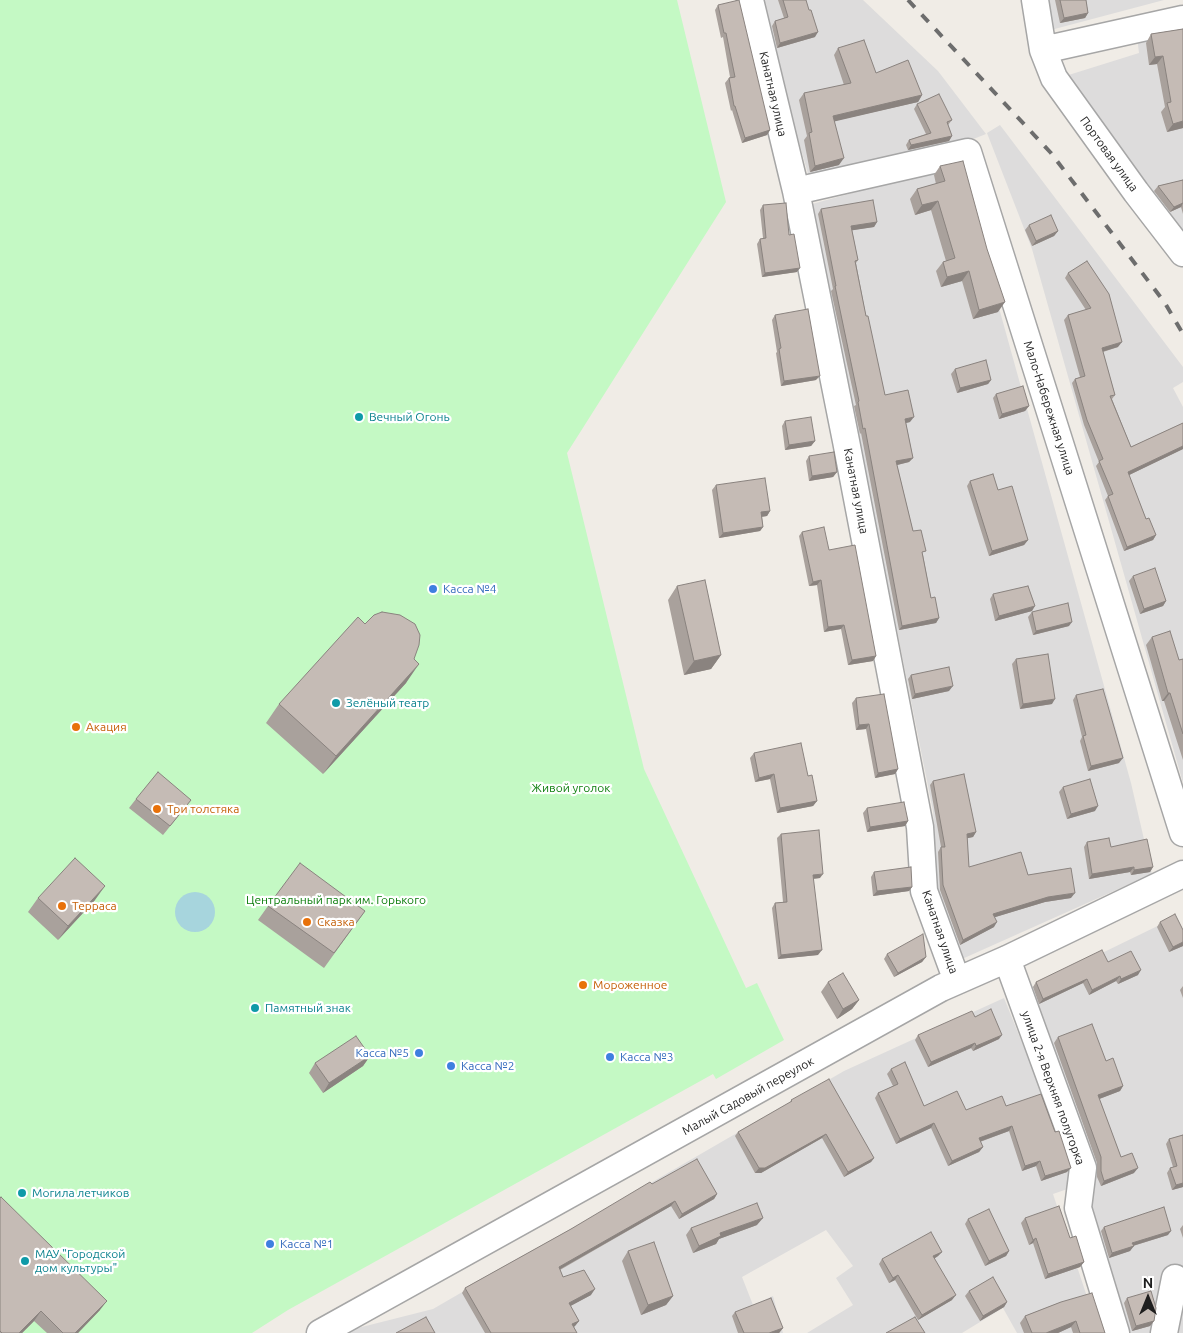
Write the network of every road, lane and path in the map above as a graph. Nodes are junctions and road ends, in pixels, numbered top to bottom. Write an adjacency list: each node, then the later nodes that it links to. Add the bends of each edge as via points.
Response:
1 (750, 0): 5 (street, Канатная улица)
2 (1035, 0): 4 (street, Портовая улица)
3 (1183, 19): 4 (street)
4 (1043, 50): 6 (street, Портовая улица, via 1054,78)
5 (796, 191): 7 (street, Мало-Набережная улица, via 968,152); 10 (street, Канатная улица, via 918,817 924,891)
6 (1183, 253)
7 (1183, 833)
8 (1183, 874): 9 (street, Малый Садовый переулок)
9 (1007, 959): 10 (street, Малый Садовый переулок); 13 (street, улица 2-я Верхняя полугорка, via 1083,1168 1078,1208)
10 (957, 981): 12 (street, Малый Садовый переулок)
11 (1174, 1278): 14 (street)
12 (320, 1333)
13 (1116, 1333)
14 (1164, 1333)

